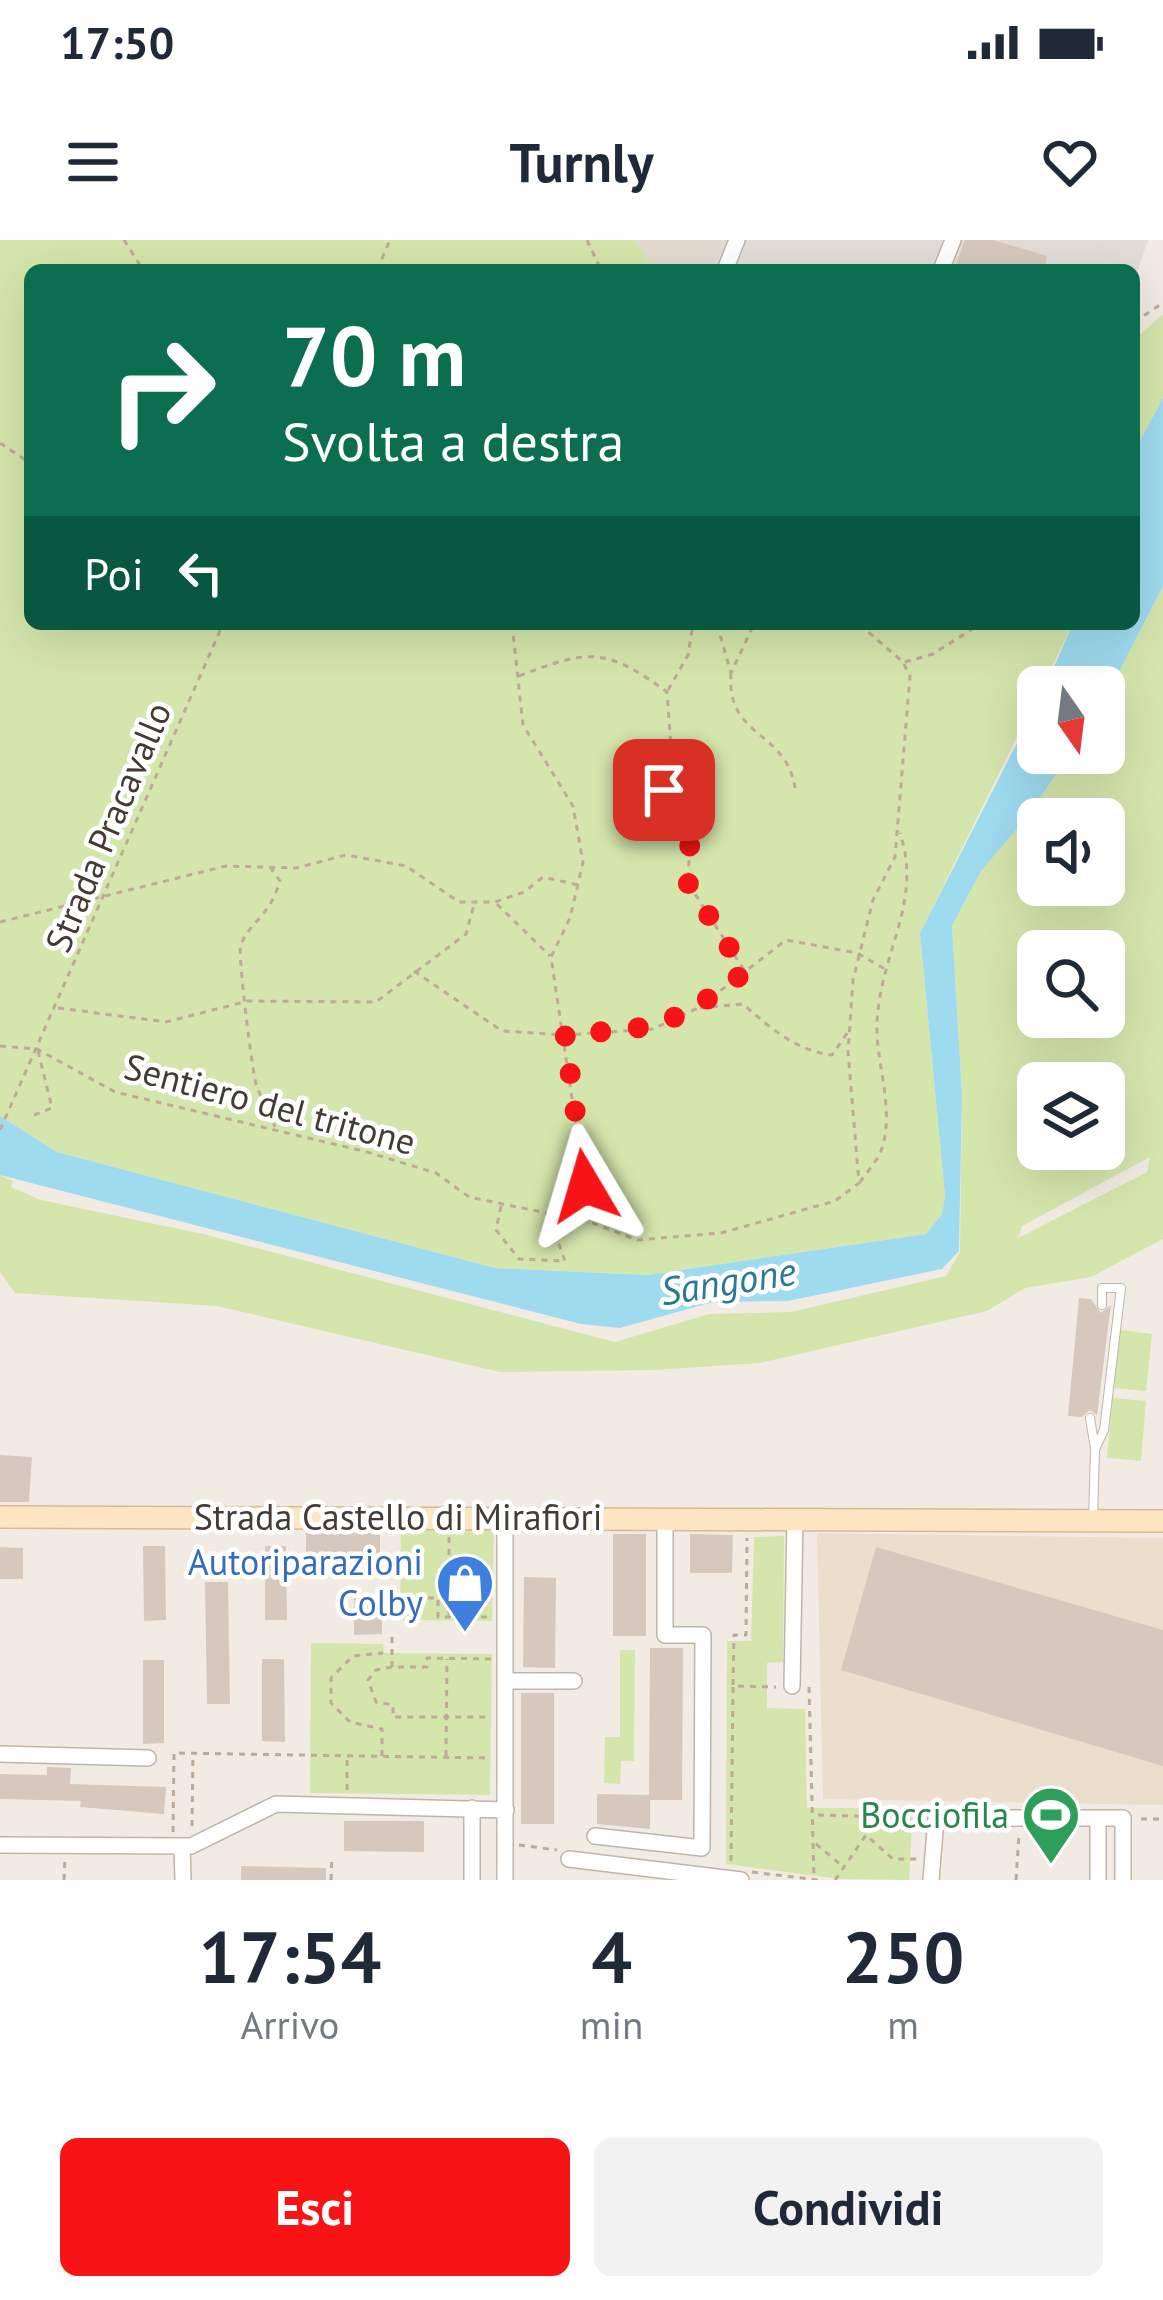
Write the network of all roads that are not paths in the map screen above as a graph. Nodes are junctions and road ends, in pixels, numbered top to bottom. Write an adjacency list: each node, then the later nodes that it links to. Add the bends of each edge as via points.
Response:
1 (1102, 1305): 3 (lane, via 1102,1288 1120,1288)
2 (1090, 1418): 3 (lane)
3 (1095, 1449): 8 (lane)
4 (0, 1517): 5 (street, Strada Castello di Mirafiori)
5 (505, 1517): 6 (street, Strada Castello di Mirafiori); 10 (street)
6 (665, 1518): 7 (street, Strada Castello di Mirafiori); 18 (street, via 665,1635 703,1635 702,1848)
7 (795, 1519): 8 (street, Strada Castello di Mirafiori); 12 (street)
8 (1093, 1520): 9 (street, Strada Castello di Mirafiori)
9 (1163, 1521)
10 (506, 1681): 11 (street); 16 (street)
11 (574, 1681)
12 (792, 1686)
13 (0, 1754): 14 (street)
14 (148, 1759)
15 (472, 1808): 16 (street); 20 (street, via 267,1805); 24 (street)
16 (506, 1810): 25 (street)
17 (1098, 1818): 26 (street, via 936,1818); 27 (street); 28 (street, via 1124,1818)
18 (595, 1836)
19 (0, 1845): 20 (street)
20 (182, 1846): 23 (street)
21 (569, 1859): 22 (street)
22 (736, 1875)
23 (183, 1880)
24 (472, 1880)
25 (506, 1880)
26 (932, 1880)
27 (1098, 1880)
28 (1123, 1880)

